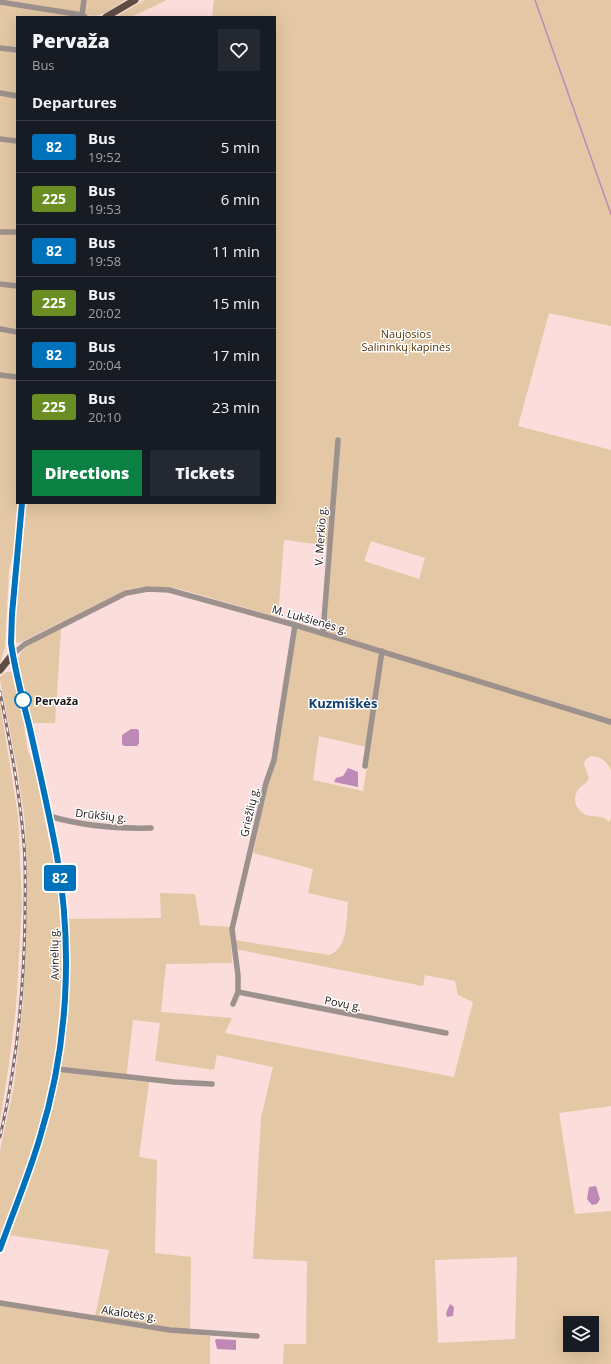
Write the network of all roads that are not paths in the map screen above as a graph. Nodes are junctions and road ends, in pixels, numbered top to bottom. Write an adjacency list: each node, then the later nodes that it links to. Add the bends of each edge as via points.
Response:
1 (84, 0): 4 (street)
2 (135, 0): 5 (main road)
3 (0, 2): 4 (street)
4 (83, 16)
5 (108, 16)
6 (0, 48): 7 (street)
7 (16, 50)
8 (0, 94): 9 (street)
9 (16, 96)
10 (0, 139): 11 (street)
11 (16, 141)
12 (0, 232): 13 (street)
13 (16, 232)
14 (0, 284): 15 (street)
15 (16, 286)
16 (0, 330): 17 (street)
17 (16, 332)
18 (0, 375): 19 (street)
19 (16, 377)
20 (338, 440): 23 (street, V. Merkio g.)
21 (22, 504): 25 (main road, Avinėlių g., via 12,614)
22 (295, 625): 23 (street, M. Lukšienės g.); 25 (street, M. Lukšienės g., via 169,590 138,590 119,596 25,644); 31 (street, Griežlių g., via 274,760 232,929)
23 (323, 633): 24 (street, M. Lukšienės g.)
24 (382, 651): 27 (street, M. Lukšienės g.); 28 (street)
25 (12, 655): 26 (main road); 29 (main road, Avinėlių g.)
26 (0, 670)
27 (611, 722)
28 (365, 766)
29 (49, 816): 30 (street, Drūkšių g., via 85,825); 34 (main road, Avinėlių g., via 63,895 66,965 64,1014)
30 (151, 828)
31 (238, 992): 32 (street, Griežlių g.); 33 (street, Povų g.)
32 (233, 1004)
33 (446, 1034)
34 (57, 1068): 35 (street); 36 (main road, Avinėlių g., via 40,1138)
35 (212, 1084)
36 (0, 1249)
37 (0, 1303): 38 (street, Akalotės g., via 170,1330)
38 (257, 1336)

